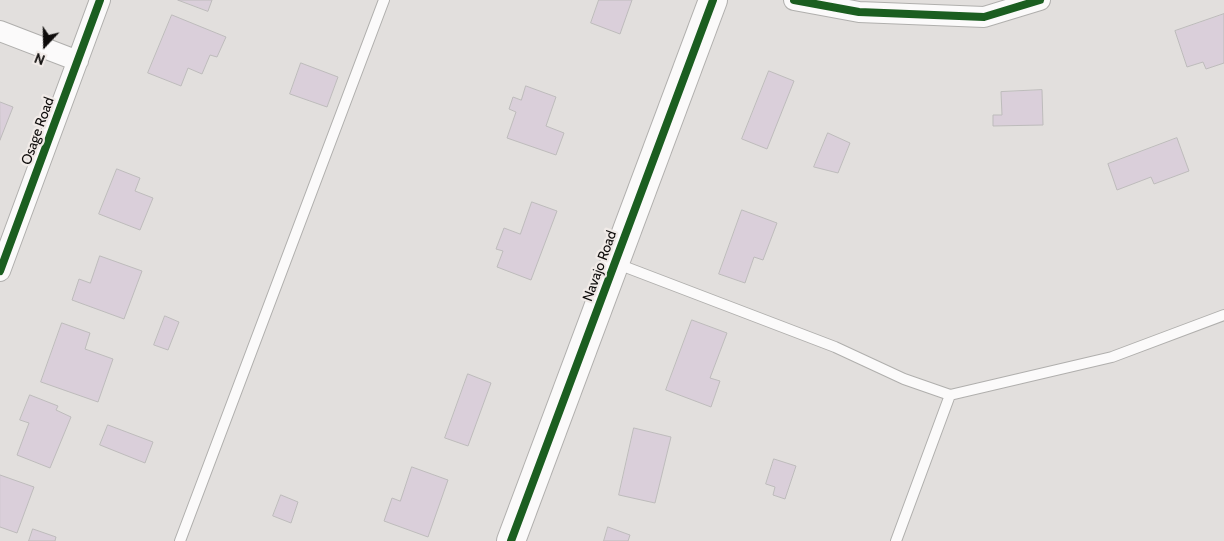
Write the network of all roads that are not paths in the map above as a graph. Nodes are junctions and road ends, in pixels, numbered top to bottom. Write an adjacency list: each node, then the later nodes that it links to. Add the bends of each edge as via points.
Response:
1 (100, 0): 7 (street, Osage Road)
2 (384, 0): 12 (lane)
3 (713, 0): 8 (main road, Navajo Road)
4 (794, 0): 5 (street, via 860,12 984,17)
5 (1040, 0)
6 (0, 31): 7 (street)
7 (78, 61): 9 (street, Osage Road)
8 (615, 263): 11 (lane); 13 (main road, Navajo Road)
9 (0, 271)
10 (1224, 315): 11 (lane, via 1112,357)
11 (950, 395): 14 (lane)
12 (180, 541)
13 (511, 541)
14 (896, 541)

